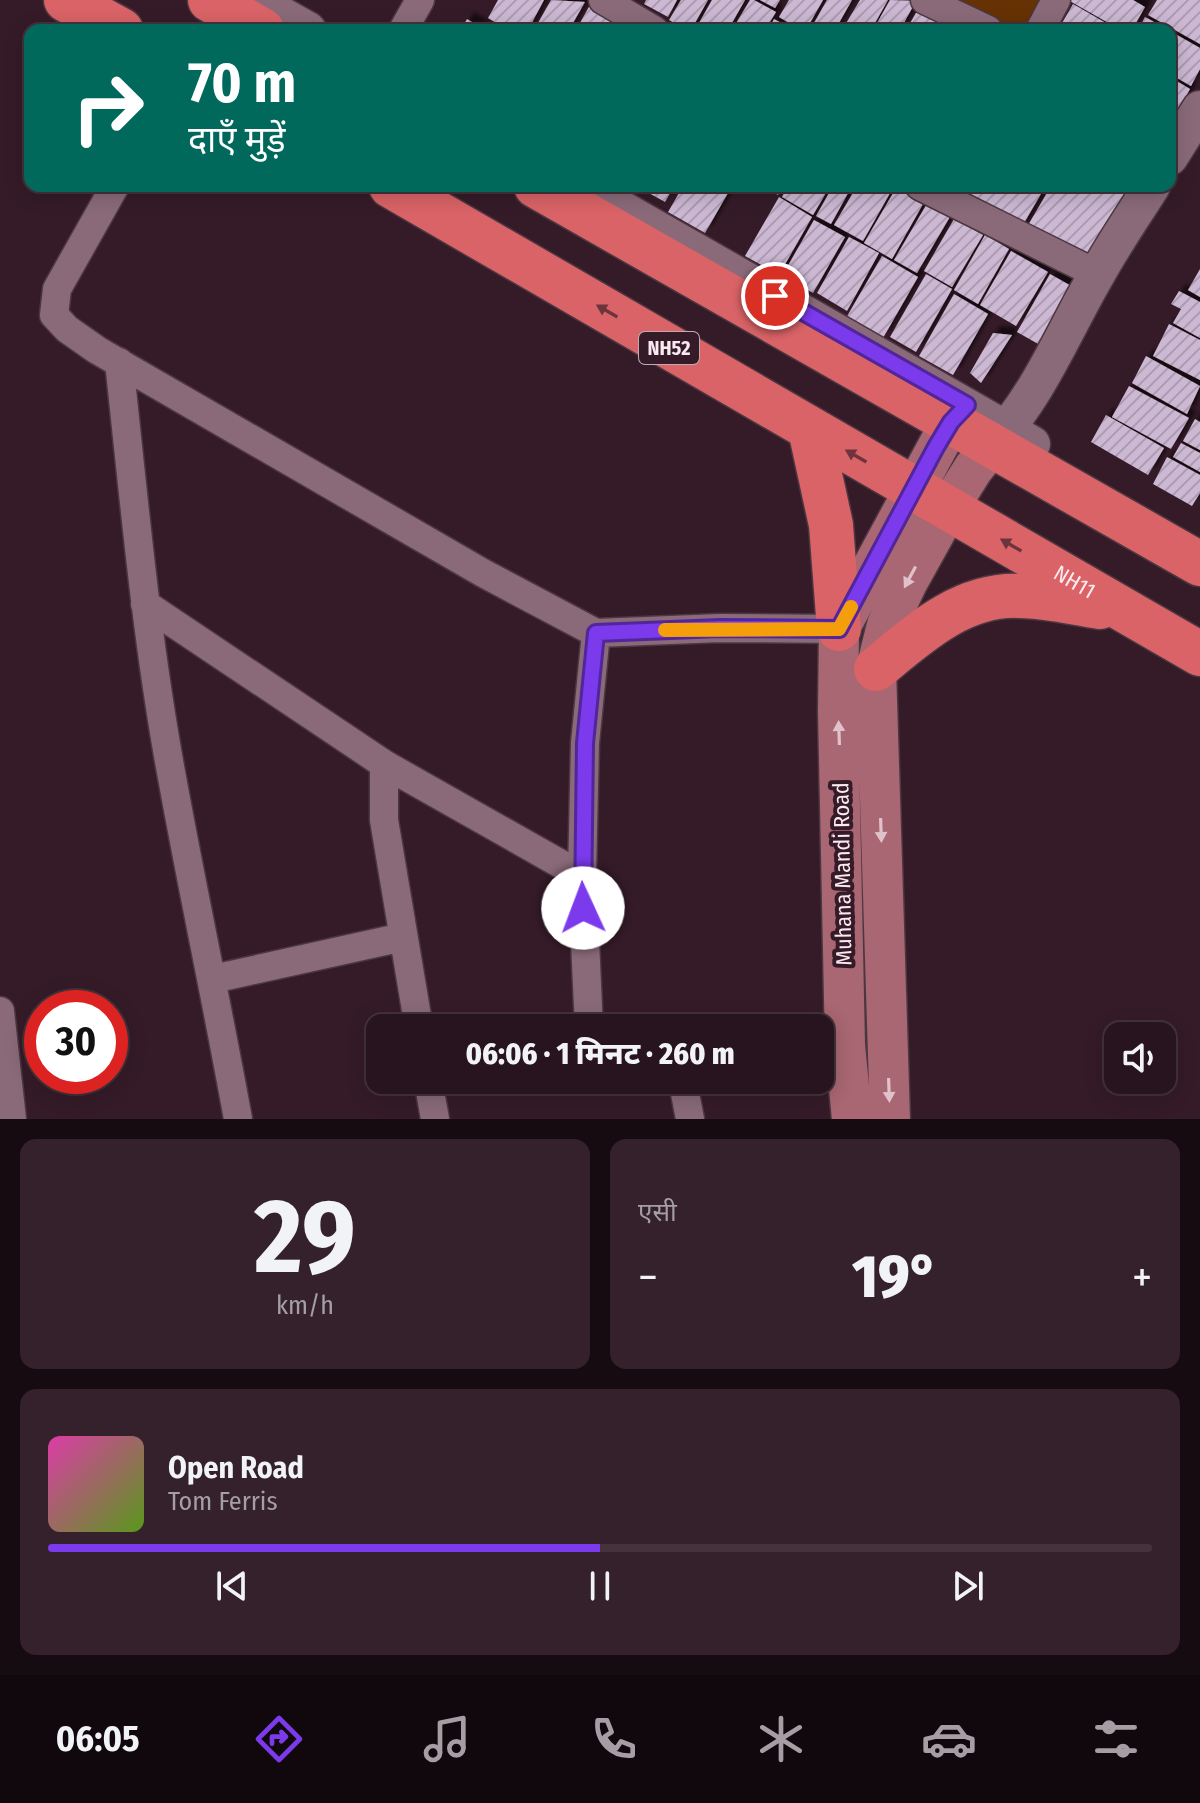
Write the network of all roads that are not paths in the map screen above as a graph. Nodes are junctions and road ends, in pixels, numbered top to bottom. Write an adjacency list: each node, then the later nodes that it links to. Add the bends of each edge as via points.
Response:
1 (66, 0): 9 (highway)
2 (210, 0): 8 (highway)
3 (255, 0): 8 (street)
4 (420, 0): 10 (street)
5 (603, 0): 11 (street)
6 (925, 0): 12 (street)
7 (1056, 0): 13 (street)
8 (289, 20)
9 (110, 24)
10 (406, 24)
11 (644, 24)
12 (975, 24)
13 (1043, 24)
14 (1200, 109): 15 (street)
15 (1176, 147)
16 (112, 192): 23 (street, via 57,289 54,315)
17 (401, 192): 26 (highway, NH52, one-way to 17)
18 (547, 192): 25 (highway)
19 (592, 192): 25 (street)
20 (1148, 192): 22 (street)
21 (949, 193): 22 (street)
22 (1097, 274): 24 (street)
23 (119, 362): 31 (street); 34 (street)
24 (1038, 383): 25 (street); 27 (street)
25 (959, 413): 27 (highway); 28 (main road)
26 (810, 429): 28 (highway, NH52, one-way to 26); 33 (highway, via 831,525)
27 (1000, 437): 28 (main road, via 973,469); 29 (street); 30 (highway)
28 (931, 500): 32 (highway, NH11 / NH52, one-way to 28); 33 (main road); 36 (main road, one-way to 36)
29 (1200, 539)
30 (1200, 564)
31 (145, 604): 37 (street); 40 (street, via 171,772)
32 (1122, 610): 35 (highway, NH11 / NH52); 36 (highway, via 1018,595 975,602 927,626)
33 (839, 629): 34 (street); 50 (main road, Muhana Mandi Road, one-way to 33, via 845,1045)
34 (596, 633): 38 (street, via 585,743)
35 (1200, 654)
36 (876, 669): 51 (main road, one-way to 51)
37 (384, 764): 38 (street); 39 (street, via 384,820)
38 (582, 876): 43 (street)
39 (403, 937): 40 (street); 42 (street)
40 (213, 979): 47 (street)
41 (0, 1011): 46 (street)
42 (417, 1014)
43 (588, 1014)
44 (431, 1094): 48 (street)
45 (685, 1094): 49 (street)
46 (12, 1119)
47 (238, 1119)
48 (435, 1119)
49 (690, 1119)
50 (852, 1119)
51 (890, 1119)

